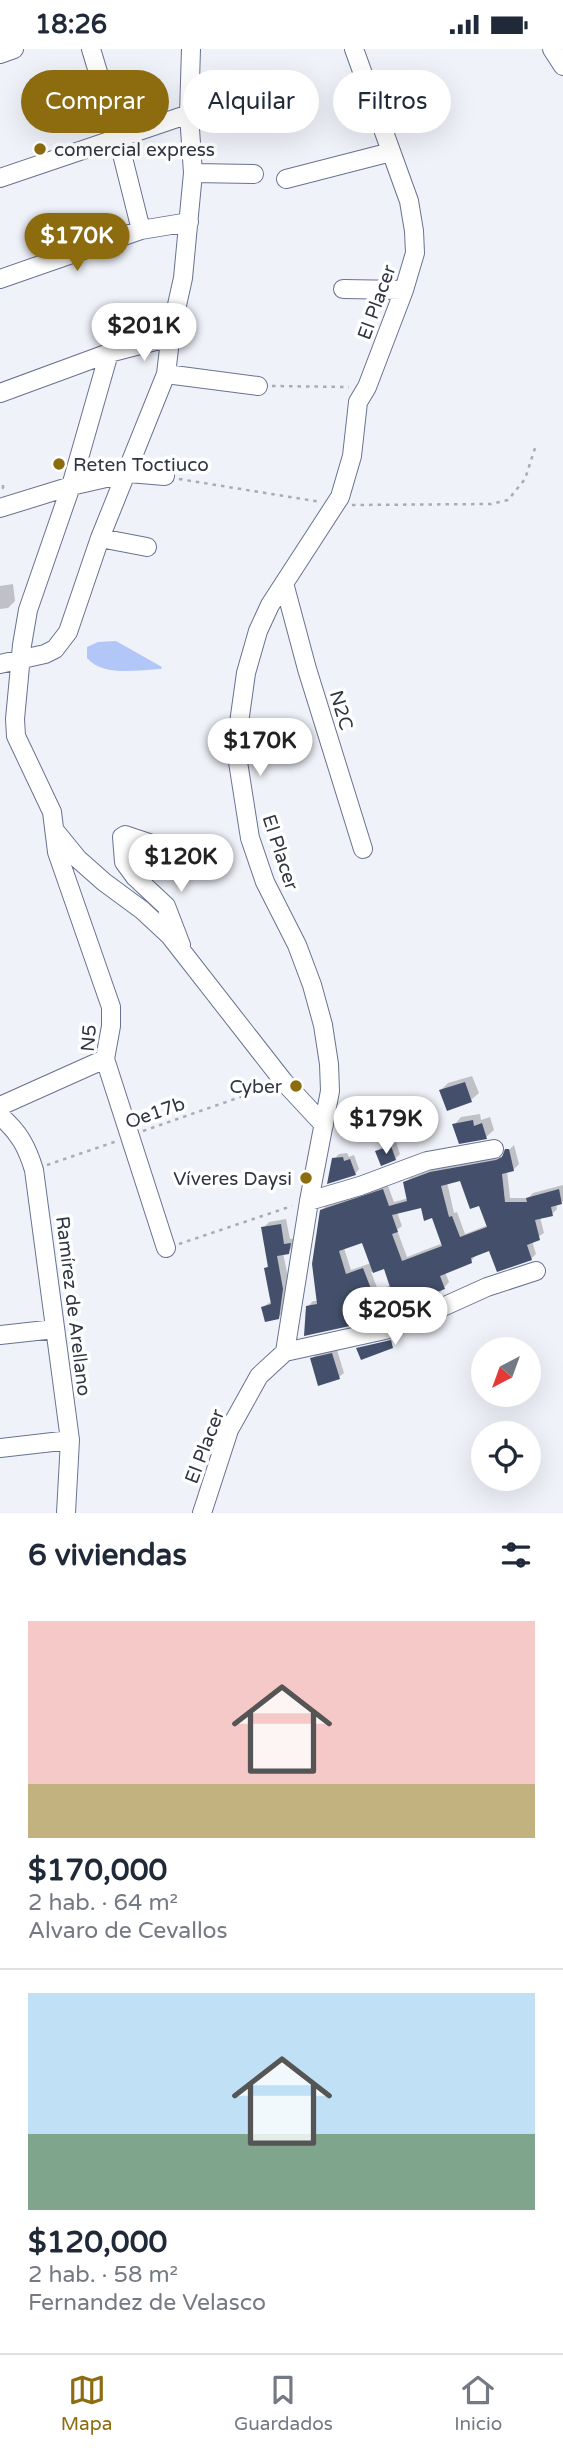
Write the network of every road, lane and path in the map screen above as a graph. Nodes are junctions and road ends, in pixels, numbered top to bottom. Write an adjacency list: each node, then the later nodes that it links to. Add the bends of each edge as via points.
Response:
1 (14, 49): 6 (street)
2 (92, 49): 11 (street)
3 (191, 49): 8 (street)
4 (354, 49): 12 (street, El Placer)
5 (552, 49): 7 (street)
6 (0, 54)
7 (563, 66)
8 (191, 70)
9 (183, 116): 11 (street)
10 (191, 133): 13 (street)
11 (118, 138): 15 (street); 18 (street)
12 (391, 152): 16 (street); 21 (street, El Placer, via 409,201 414,231 415,253)
13 (193, 173): 14 (street); 17 (street)
14 (254, 174)
15 (0, 179)
16 (286, 180)
17 (189, 222): 18 (street); 22 (street)
18 (141, 230): 19 (street)
19 (0, 279)
20 (343, 289): 21 (street)
21 (404, 290): 26 (street, El Placer)
22 (171, 337): 23 (street); 24 (street)
23 (109, 353): 27 (street); 31 (street, N5)
24 (166, 374): 25 (street); 29 (street)
25 (258, 386): 26 (path)
26 (367, 387): 36 (street, El Placer, via 359,403 352,456 340,497)
27 (0, 393)
28 (536, 445): 33 (path, via 525,479 508,500)
29 (128, 473): 30 (street); 31 (street); 34 (street)
30 (165, 477)
31 (71, 486): 32 (street); 37 (street, N5, via 28,610)
32 (3, 496)
33 (491, 504)
34 (100, 538): 35 (street); 37 (street, via 61,643 45,654)
35 (147, 547)
36 (284, 583): 41 (street, N2C); 47 (street, El Placer, via 258,631 246,673 238,762 250,838 265,882 297,945 323,1025 330,1091)
37 (20, 658): 38 (street); 39 (street, N5, via 16,736 43,790)
38 (0, 664)
39 (56, 832): 42 (street, via 78,859 142,910); 43 (street, N5, via 58,852 111,1007)
40 (167, 849): 42 (street, via 122,837 124,862 166,907)
41 (363, 849)
42 (184, 955): 44 (street)
43 (105, 1059): 45 (street); 48 (street, N5)
44 (284, 1082): 47 (street); 48 (path, Oe17b)
45 (0, 1106)
46 (0, 1116): 50 (street, Ramírez de Arellano, via 26,1145)
47 (324, 1125): 51 (street, El Placer)
48 (131, 1136): 50 (path, Oe17b); 52 (street, N5)
49 (494, 1149): 51 (street, via 427,1161)
50 (34, 1170): 54 (street, Ramírez de Arellano)
51 (309, 1201): 52 (path); 56 (street, El Placer)
52 (166, 1248)
53 (536, 1271): 56 (street, via 384,1330)
54 (55, 1329): 55 (street); 57 (street, Ramírez de Arellano)
55 (0, 1335)
56 (285, 1352): 60 (street, El Placer, via 259,1376 229,1430)
57 (70, 1440): 58 (street); 59 (street, Ramírez de Arellano)
58 (0, 1448)
59 (66, 1513)
60 (202, 1513)

